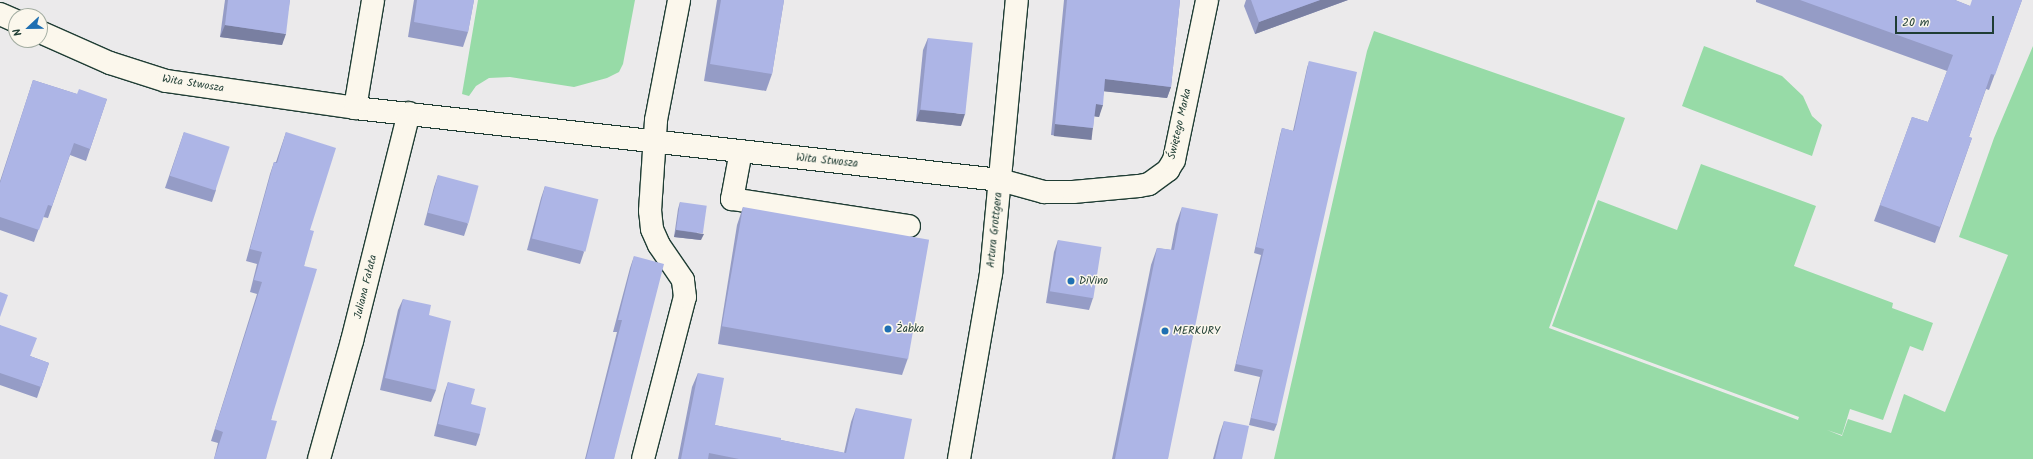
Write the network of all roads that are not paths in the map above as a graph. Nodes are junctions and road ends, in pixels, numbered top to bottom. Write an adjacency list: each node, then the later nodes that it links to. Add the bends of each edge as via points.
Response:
1 (373, 0): 6 (street)
2 (679, 0): 8 (street)
3 (1017, 0): 10 (street, Artura Grottgera)
4 (1207, 0): 10 (street, Świętego Marka, via 1174,160 1168,170 1149,184 1073,192 1044,192)
5 (48, 36): 6 (street, Wita Stwosza, via 110,63 166,81)
6 (355, 108): 7 (street, Wita Stwosza)
7 (409, 113): 8 (street, Wita Stwosza); 12 (street, Juliana Fałata, via 352,341)
8 (654, 141): 9 (street, Wita Stwosza); 13 (street, via 650,211 652,229 659,245 683,280 686,297)
9 (741, 151): 10 (street, Wita Stwosza); 11 (street, via 732,199)
10 (1000, 180): 14 (street, Artura Grottgera, via 991,273)
11 (909, 226)
12 (319, 459)
13 (643, 459)
14 (959, 459)

